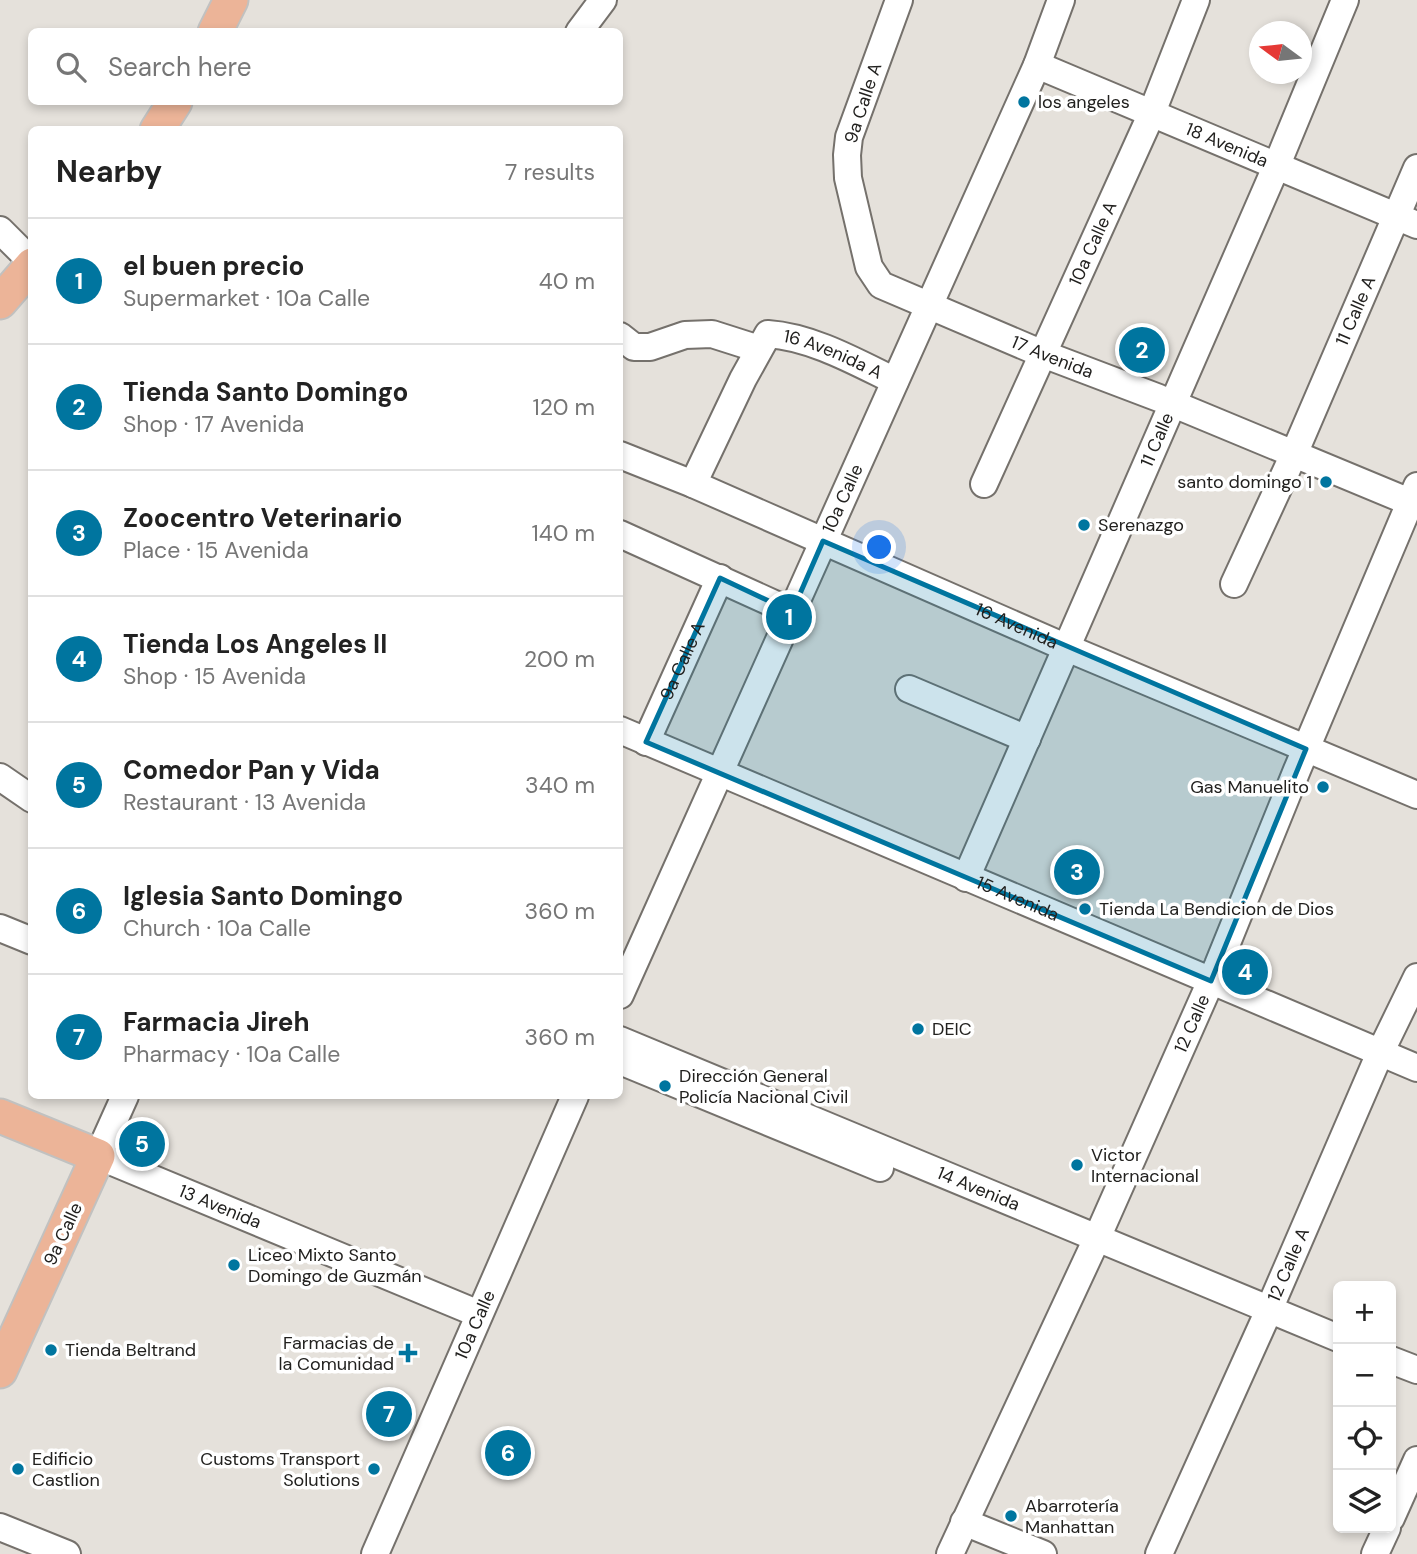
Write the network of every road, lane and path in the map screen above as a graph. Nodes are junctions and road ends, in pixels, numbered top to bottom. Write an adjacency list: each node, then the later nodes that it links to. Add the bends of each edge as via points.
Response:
1 (231, 0): 7 (main road)
2 (603, 0): 8 (street)
3 (899, 0): 17 (street, 9a Calle A, via 849,137 848,178)
4 (1060, 0): 9 (street, 10a Calle)
5 (1196, 0): 11 (street, 10a Calle A)
6 (1345, 0): 13 (street, 11 Calle)
7 (217, 28)
8 (582, 28)
9 (1037, 65): 11 (street, 18 Avenida); 21 (street, 10a Calle)
10 (173, 105): 12 (main road)
11 (1151, 115): 13 (street, 18 Avenida); 24 (street, 10a Calle A)
12 (160, 126)
13 (1276, 167): 15 (street, 18 Avenida); 26 (street, 11 Calle)
14 (1417, 168): 15 (street, 11 Calle A)
15 (1407, 221): 27 (street, 11 Calle A)
16 (0, 230): 18 (street)
17 (865, 249): 21 (street, 17 Avenida, via 869,267 881,285)
18 (28, 260)
19 (28, 269): 20 (main road)
20 (0, 302)
21 (929, 307): 24 (street, 17 Avenida); 25 (street, 10a Calle)
22 (623, 338): 23 (street, 16 Avenida A, via 634,347 650,347 685,335)
23 (763, 342): 25 (street, 16 Avenida A, via 786,335); 29 (street)
24 (1043, 354): 26 (street, 17 Avenida); 30 (street, 10a Calle A)
25 (895, 382): 33 (street, 10a Calle)
26 (1173, 404): 27 (street, 17 Avenida); 37 (street, 11 Calle)
27 (1294, 454): 31 (street, 17 Avenida); 35 (street, 11 Calle A)
28 (623, 456): 29 (street, 16 Avenida)
29 (694, 484): 33 (street, 16 Avenida)
30 (984, 484)
31 (1415, 498): 42 (street, 12 Calle)
32 (623, 535): 34 (street)
33 (823, 541): 36 (street, 10a Calle); 37 (street, 16 Avenida)
34 (720, 578): 36 (street); 41 (street, 9a Calle A)
35 (1234, 584)
36 (792, 612): 43 (street, 10a Calle)
37 (1067, 648): 40 (street, 11 Calle); 42 (street, 16 Avenida)
38 (909, 689): 40 (street)
39 (623, 731): 41 (street, 15 Avenida)
40 (1027, 739): 49 (street, 11 Calle)
41 (646, 741): 43 (street, 15 Avenida)
42 (1306, 749): 45 (street, 16 Avenida); 54 (street, 12 Calle)
43 (720, 772): 49 (street, 15 Avenida); 52 (street, 10a Calle)
44 (0, 777): 46 (street)
45 (1417, 795)
46 (28, 796)
47 (0, 800): 48 (street)
48 (28, 814)
49 (966, 878): 54 (street, 15 Avenida)
50 (0, 928): 51 (street)
51 (28, 939)
52 (625, 967)
53 (1417, 977): 56 (street, 12 Calle A)
54 (1211, 981): 56 (street, 15 Avenida); 63 (street, 12 Calle)
55 (623, 1041): 63 (street, 14 Avenida)
56 (1380, 1053): 58 (street, 15 Avenida); 65 (street, 12 Calle A)
57 (623, 1062): 63 (street, 14 Avenida)
58 (1417, 1068)
59 (124, 1099): 62 (street, 9a Calle)
60 (574, 1099): 64 (street, 10a Calle)
61 (0, 1116): 62 (main road, 13 Avenida)
62 (99, 1156): 64 (street, 13 Avenida); 70 (main road, 9a Calle)
63 (1094, 1245): 65 (street, 14 Avenida); 75 (street, 12 Calle)
64 (479, 1314): 79 (street, 10a Calle)
65 (1266, 1317): 66 (street, 14 Avenida); 67 (street, 14 Avenida); 82 (street, 12 Calle A)
66 (1333, 1337)
67 (1333, 1353)
68 (1396, 1362): 69 (street)
69 (1417, 1370)
70 (0, 1371)
71 (1396, 1380): 72 (street)
72 (1417, 1389)
73 (1417, 1460): 74 (street)
74 (1396, 1507)
75 (964, 1522): 80 (street, 12 Calle); 81 (street)
76 (0, 1527): 78 (street)
77 (1385, 1533): 83 (street)
78 (66, 1554)
79 (374, 1554)
80 (950, 1554)
81 (1043, 1554)
82 (1159, 1554)
83 (1375, 1554)

